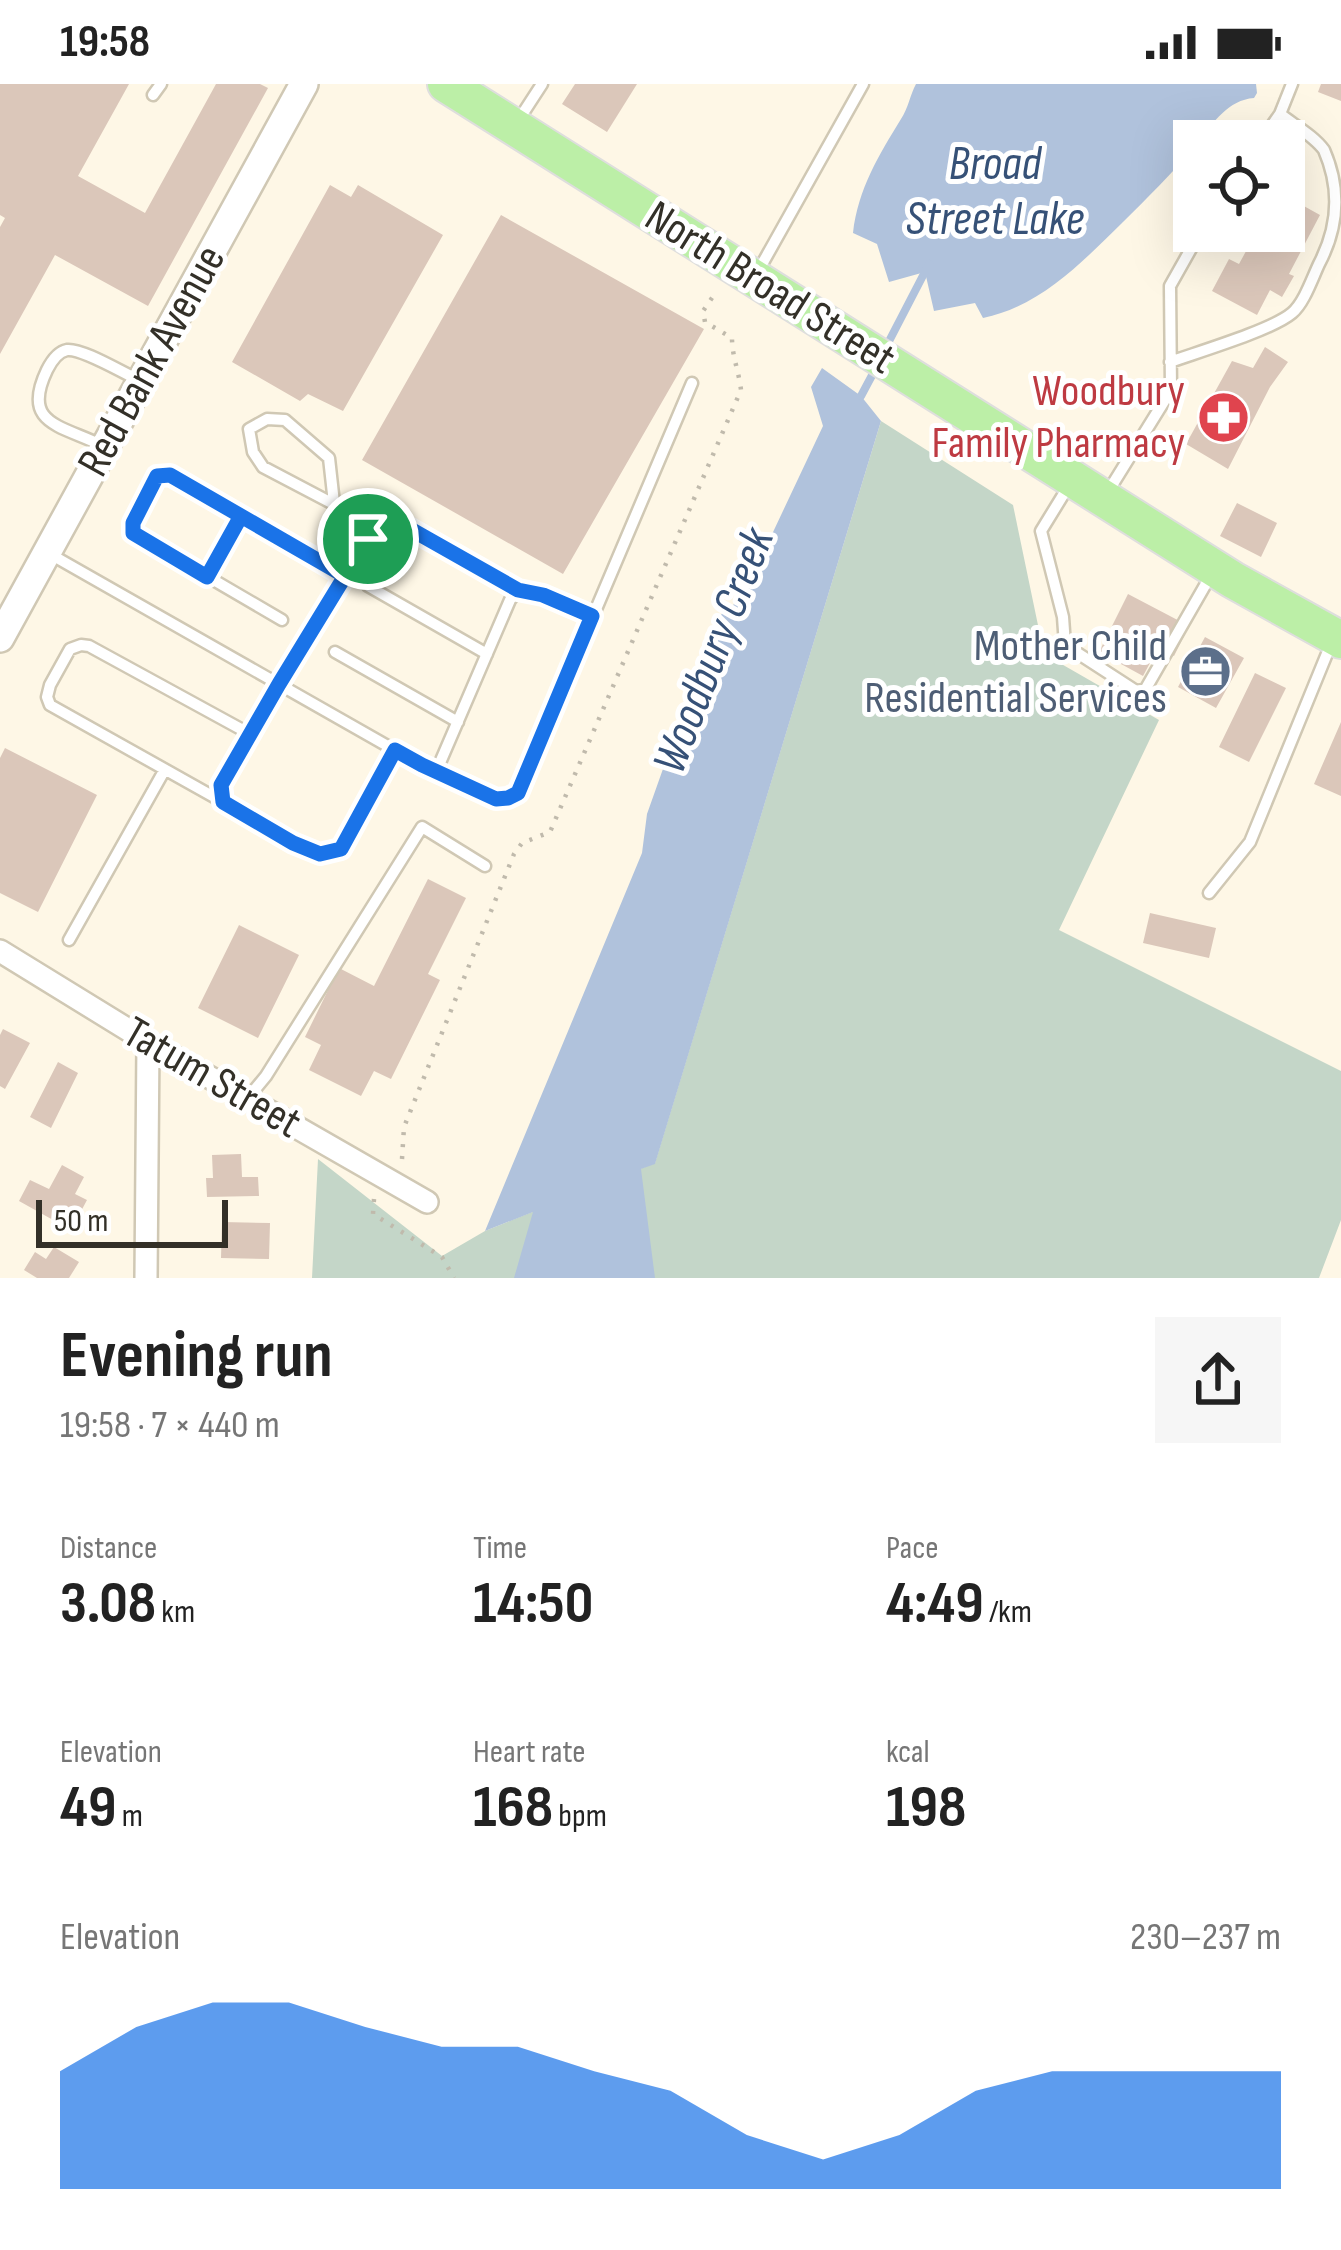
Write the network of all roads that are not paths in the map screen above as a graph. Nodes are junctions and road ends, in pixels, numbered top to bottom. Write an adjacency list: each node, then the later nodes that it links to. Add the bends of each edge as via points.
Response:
1 (542, 84): 8 (lane)
2 (863, 84): 10 (lane)
3 (1292, 84): 6 (lane)
4 (453, 86): 8 (main road, North Broad Street)
5 (293, 88): 12 (street, Red Bank Avenue)
6 (1280, 114): 7 (lane); 11 (lane, via 1322,147 1334,170 1340,216 1326,251 1294,312)
7 (1276, 120)
8 (515, 127): 10 (main road, North Broad Street)
9 (1189, 252): 11 (lane, via 1170,286)
10 (754, 279): 15 (main road, North Broad Street)
11 (1170, 362): 15 (lane, via 1171,390)
12 (140, 381): 14 (street, Red Bank Avenue); 14 (lane, via 79,352 61,352 50,364 38,409)
13 (692, 383): 25 (lane)
14 (104, 447): 19 (street, Red Bank Avenue)
15 (1089, 489): 20 (main road, North Broad Street); 20 (lane, via 1041,530 1065,645 1136,692 1145,690)
16 (334, 503): 16 (lane, via 329,458 285,420 249,429 263,467); 18 (lane, via 362,519)
17 (241, 516): 21 (lane); 22 (lane); 22 (lane, via 170,475 157,476 133,533)
18 (368, 539): 21 (lane); 24 (lane, via 398,522)
19 (47, 552): 27 (street, Red Bank Avenue); 31 (lane)
20 (1215, 567): 28 (main road, North Broad Street)
21 (345, 576): 31 (lane)
22 (207, 577): 26 (lane)
23 (368, 586): 30 (lane)
24 (518, 590): 25 (lane); 30 (lane)
25 (592, 616): 36 (lane, via 518,793 496,799)
26 (282, 620)
27 (0, 638)
28 (1337, 638): 39 (lane, via 1250,842)
29 (335, 652): 32 (lane)
30 (487, 655): 32 (lane)
31 (279, 684): 33 (lane); 34 (lane)
32 (458, 722): 36 (lane)
33 (250, 734): 35 (lane, via 89,646 70,649 50,685 50,705); 37 (lane, via 221,785)
34 (395, 750): 36 (lane); 37 (lane, via 341,849 329,853 293,843)
35 (164, 770): 37 (lane); 40 (lane)
36 (436, 772)
37 (223, 802)
38 (485, 866): 43 (lane, via 422,826)
39 (1209, 892)
40 (69, 940)
41 (0, 950): 42 (street, Tatum Street)
42 (148, 1042): 43 (street, Tatum Street); 45 (street)
43 (248, 1099): 44 (street, Tatum Street)
44 (427, 1202)
45 (146, 1278)

